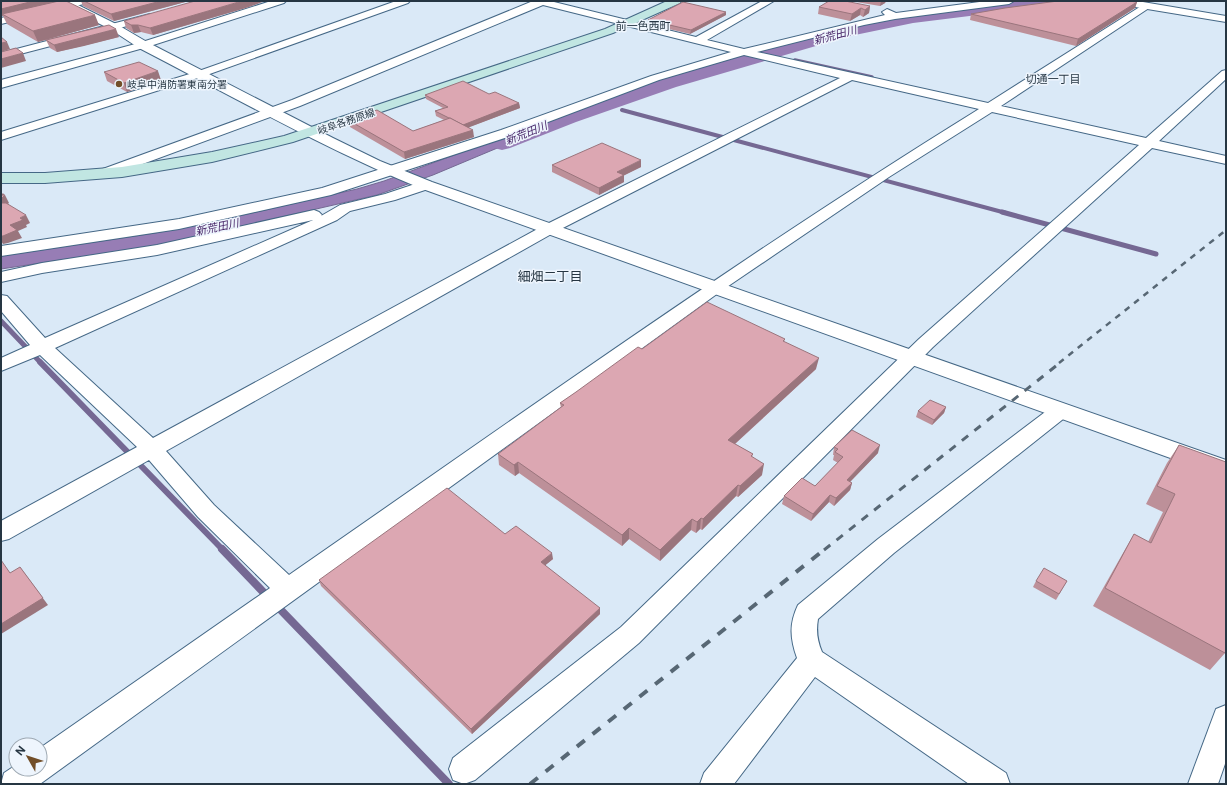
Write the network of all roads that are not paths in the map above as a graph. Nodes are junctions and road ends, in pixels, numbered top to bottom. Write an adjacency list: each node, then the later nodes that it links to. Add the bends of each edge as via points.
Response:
1 (85, 1): 9 (street)
2 (281, 1): 19 (street)
3 (406, 1): 23 (street)
4 (541, 1): 16 (street); 27 (street)
5 (676, 1): 16 (main road, 岐阜各務原線)
6 (769, 1): 18 (street)
7 (1009, 1): 12 (street)
8 (1117, 1): 10 (street)
9 (66, 3): 15 (street); 17 (street)
10 (1146, 6): 14 (street); 26 (street)
11 (873, 10): 12 (street)
12 (893, 11): 20 (street, via 864,22)
13 (160, 14): 17 (street)
14 (1226, 19)
15 (1, 21)
16 (628, 24): 18 (street); 28 (main road, 岐阜各務原線)
17 (114, 27): 19 (street); 21 (street)
18 (698, 40): 20 (street)
19 (143, 45): 23 (street); 25 (street)
20 (748, 53): 24 (street); 33 (street, via 656,78)
21 (1, 56)
22 (1226, 73): 30 (street)
23 (200, 74): 27 (street); 29 (street)
24 (852, 76): 26 (street); 37 (street)
25 (1, 84)
26 (991, 107): 30 (street); 40 (street, via 884,174)
27 (274, 112): 28 (street); 32 (street)
28 (313, 132): 32 (main road, 岐阜各務原線, via 212,157); 33 (street)
29 (1, 136)
30 (1149, 142): 31 (street); 43 (street)
31 (1226, 160)
32 (105, 173): 34 (main road, 岐阜各務原線, via 45,178)
33 (395, 173): 35 (street); 38 (street, via 326,192 179,224)
34 (1, 178)
35 (424, 184): 36 (street, via 390,197); 37 (street)
36 (345, 208): 39 (street, via 157,250); 42 (street, via 332,217)
37 (549, 229): 40 (street); 46 (street)
38 (1, 250)
39 (1, 277)
40 (715, 287): 43 (street); 49 (street)
41 (1, 300): 42 (street)
42 (42, 346): 44 (street); 46 (street)
43 (912, 357): 45 (street); 53 (street, via 630,635)
44 (1, 365)
45 (1060, 411): 47 (street); 50 (street, via 886,546 807,613 803,626 804,641)
46 (151, 448): 48 (street); 49 (street, via 206,511)
47 (1226, 468)
48 (1, 532)
49 (289, 591): 52 (street)
50 (812, 660): 56 (street); 57 (street)
51 (1226, 719): 58 (street)
52 (48, 760)
53 (464, 769)
54 (25, 777): 55 (street)
55 (15, 784)
56 (715, 784)
57 (995, 784)
58 (1203, 784)

